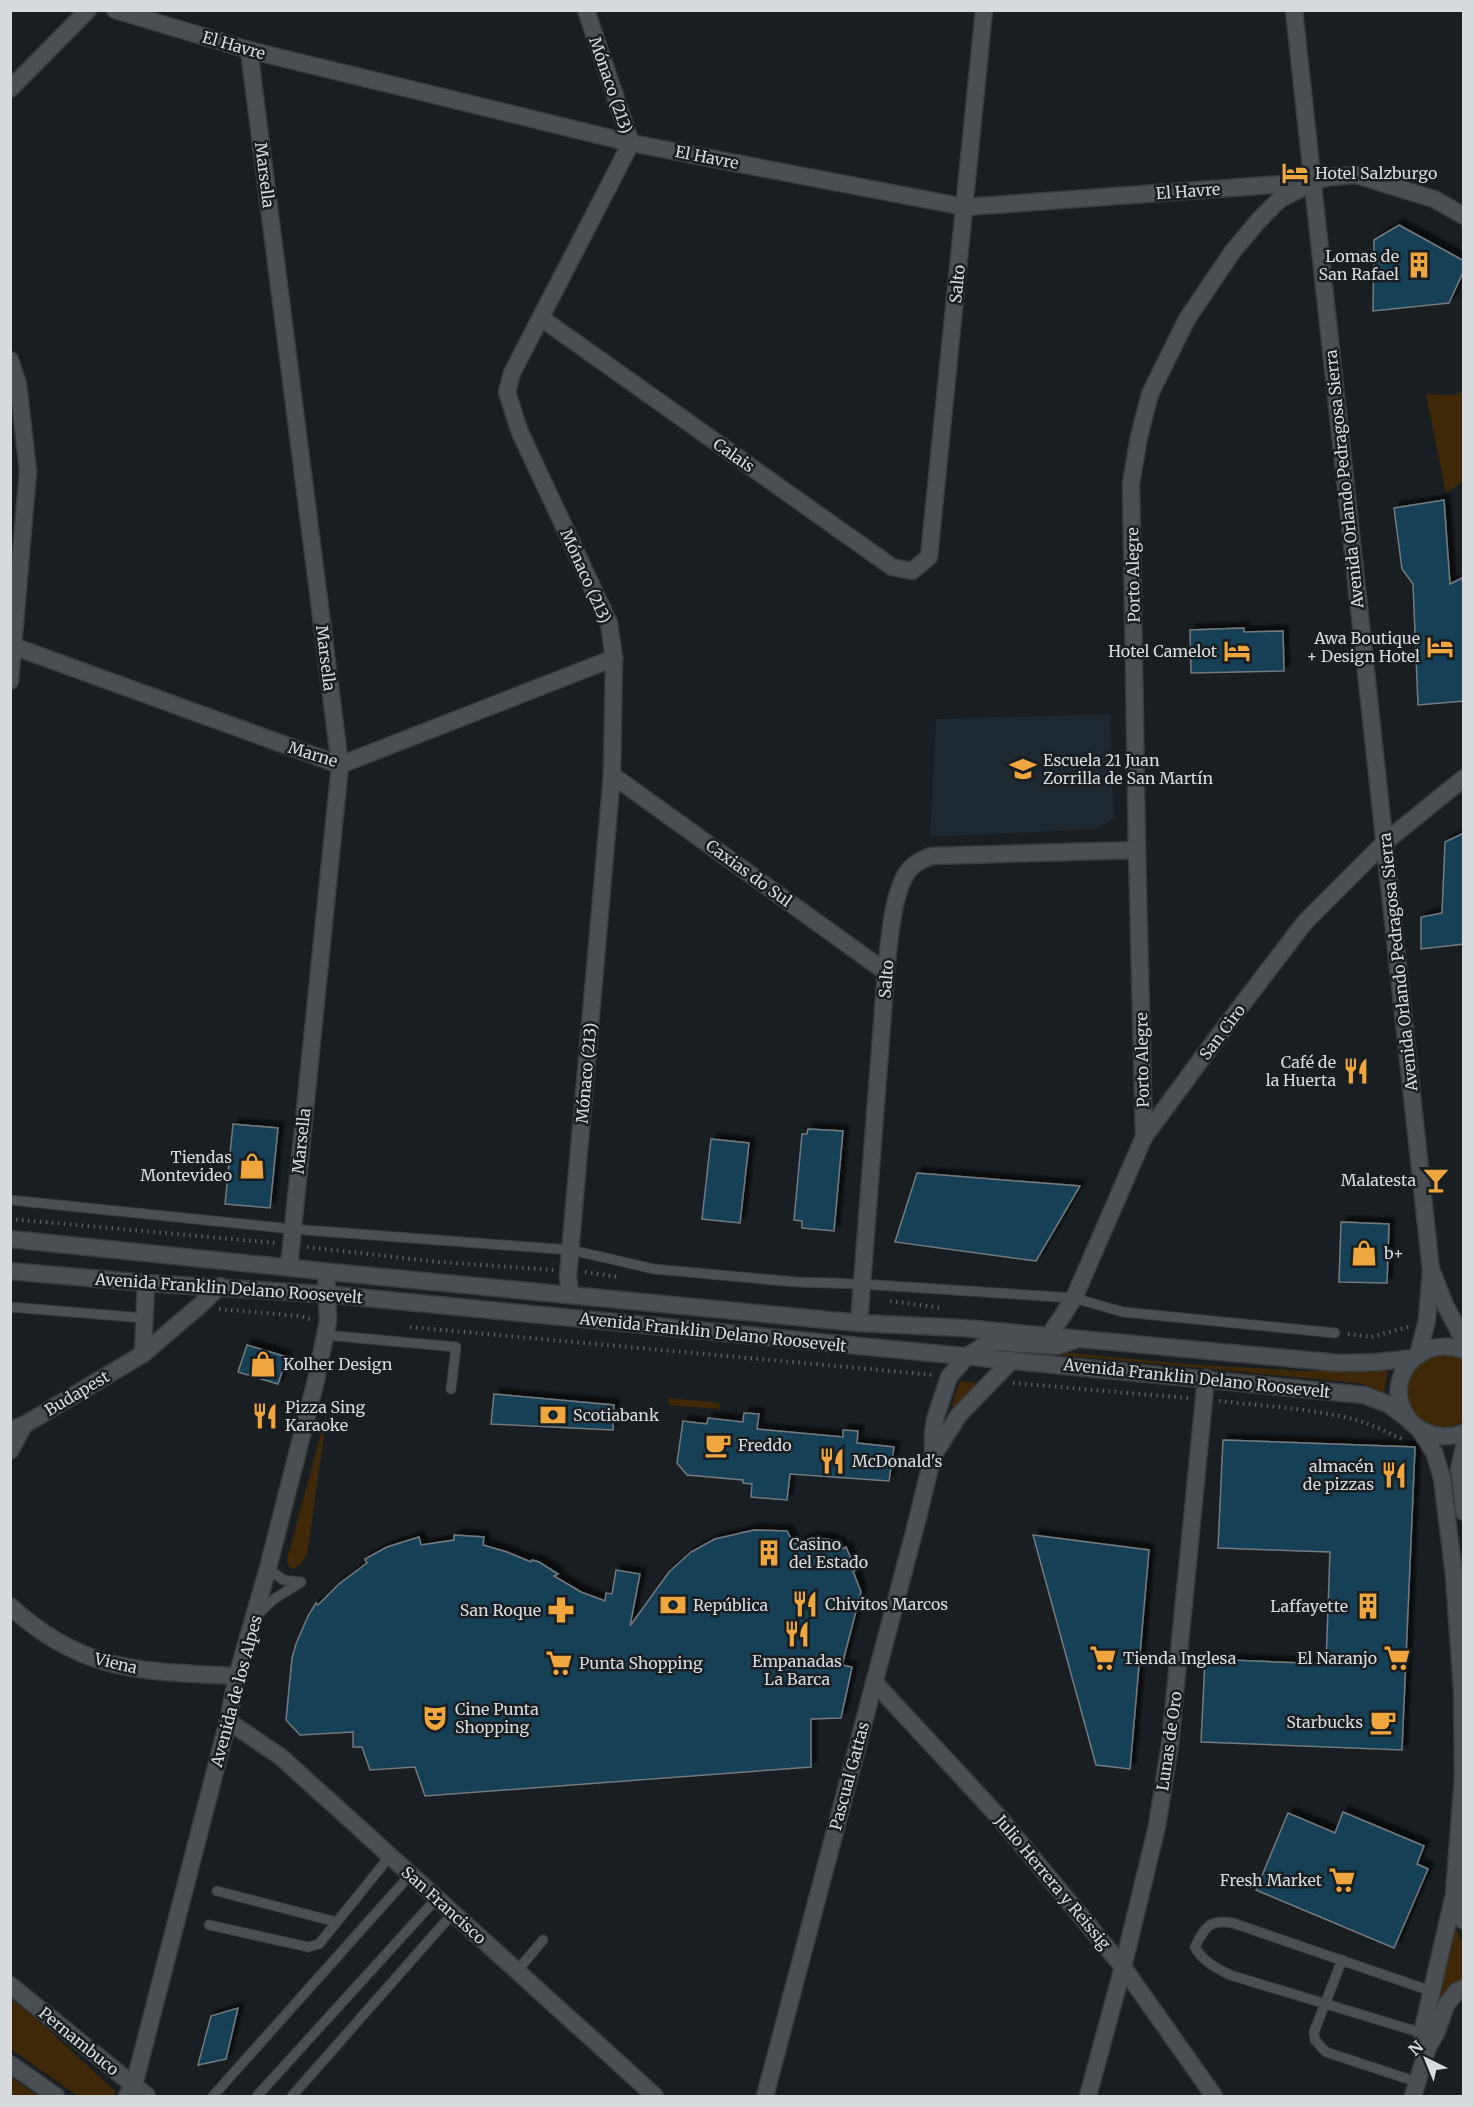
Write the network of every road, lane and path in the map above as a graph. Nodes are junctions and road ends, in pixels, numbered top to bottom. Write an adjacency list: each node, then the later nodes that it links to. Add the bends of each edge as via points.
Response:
1 (88, 10): 7 (street)
2 (115, 10): 6 (street, El Havre)
3 (586, 10): 8 (street, Mónaco (213))
4 (984, 10): 10 (street, Salto)
5 (1294, 10): 9 (street, Avenida Orlando Pedragosa Sierra)
6 (249, 50): 8 (street, El Havre); 18 (street, Marsella)
7 (10, 89)
8 (631, 143): 10 (street, El Havre); 12 (street, Mónaco (213))
9 (1312, 182): 10 (street, El Havre); 11 (street, via 1356,175 1434,199); 21 (street, Avenida Orlando Pedragosa Sierra); 22 (street, Porto Alegre, via 1280,199 1233,251 1187,319 1150,394 1131,483)
10 (965, 207): 14 (street, Salto)
11 (1464, 216)
12 (541, 318): 14 (street, Calais, via 892,567 912,571); 16 (street, Mónaco (213), via 512,373 507,392 519,430 609,623)
13 (10, 360): 15 (street, via 18,384 28,471)
14 (929, 558)
15 (12, 646): 17 (street); 18 (street, Marne)
16 (614, 658): 18 (street, Marne); 19 (street, Mónaco (213))
17 (10, 681)
18 (340, 765): 26 (street, Marsella)
19 (612, 775): 23 (street, Caxias do Sul); 28 (street, Mónaco (213))
20 (1464, 778): 21 (street, San Ciro)
21 (1385, 842): 24 (street, San Ciro, via 1305,922); 30 (street, Avenida Orlando Pedragosa Sierra)
22 (1137, 850): 23 (street, Salto, via 931,856 916,863 902,885 892,922); 24 (street, Porto Alegre)
23 (886, 972): 34 (street, Salto)
24 (1144, 1137): 38 (street, San Ciro)
25 (10, 1200): 26 (lane)
26 (292, 1229): 28 (lane); 29 (street, Marsella)
27 (10, 1239): 29 (street, Avenida Franklin Delano Roosevelt)
28 (571, 1250): 34 (lane, via 654,1269); 37 (street, Mónaco (213))
29 (289, 1267): 32 (street, Avenida Franklin Delano Roosevelt)
30 (1431, 1270): 48 (street, Avenida Orlando Pedragosa Sierra); 52 (street, Avenida Orlando Pedragosa Sierra, via 1427,1320)
31 (10, 1271): 33 (street, Avenida Franklin Delano Roosevelt)
32 (326, 1272): 36 (street, Avenida de los Alpes); 37 (street, Avenida Franklin Delano Roosevelt)
33 (146, 1283): 35 (street, Avenida Franklin Delano Roosevelt); 41 (street)
34 (861, 1284): 38 (lane); 42 (street, Salto)
35 (220, 1286): 36 (street, Avenida Franklin Delano Roosevelt); 40 (street, Budapest)
36 (327, 1294): 44 (street, Avenida de los Alpes); 51 (street, Avenida Franklin Delano Roosevelt)
37 (570, 1295): 42 (street, Avenida Franklin Delano Roosevelt)
38 (1074, 1298): 45 (lane, via 1123,1312); 46 (street, San Ciro)
39 (10, 1307): 41 (lane)
40 (198, 1307): 44 (path, via 299,1316); 50 (street, Budapest)
41 (144, 1318): 50 (street)
42 (858, 1323): 46 (street, Avenida Franklin Delano Roosevelt)
43 (408, 1327): 54 (path)
44 (326, 1328): 57 (lane, via 456,1347); 67 (street, Avenida de los Alpes)
45 (1335, 1333)
46 (1049, 1336): 47 (street, Avenida Franklin Delano Roosevelt)
47 (1080, 1339): 51 (street, Pascual Gattas, via 1057,1346 994,1342); 52 (street, Avenida Franklin Delano Roosevelt, via 1339,1363)
48 (1464, 1341)
49 (1464, 1350): 52 (street, Avenida Franklin Delano Roosevelt, via 1438,1347)
50 (143, 1354): 60 (street, Budapest)
51 (967, 1356): 53 (street, Avenida Franklin Delano Roosevelt); 54 (street, Pascual Gattas)
52 (1416, 1356): 59 (street, Avenida Orlando Pedragosa Sierra, via 1405,1369 1399,1394 1402,1408)
53 (1012, 1360): 55 (street, Avenida Franklin Delano Roosevelt); 56 (street, Pascual Gattas)
54 (949, 1377): 65 (street, Pascual Gattas, via 933,1432)
55 (1206, 1378): 58 (street, Lunas de Oro); 59 (street, Avenida Franklin Delano Roosevelt, via 1364,1395 1388,1404)
56 (993, 1381): 58 (path); 65 (street, Pascual Gattas, via 959,1415)
57 (451, 1389)
58 (1203, 1400): 64 (path, via 1349,1418); 87 (street, Lunas de Oro, via 1170,1744 1156,1826)
59 (1413, 1424): 61 (street, via 1441,1437); 64 (street)
60 (17, 1427): 63 (street)
61 (1464, 1432)
62 (1464, 1447): 66 (street, via 1459,1469)
63 (10, 1451)
64 (1434, 1452): 68 (street)
65 (933, 1455): 72 (street, Pascual Gattas)
66 (1464, 1512)
67 (268, 1569): 70 (street, Avenida de los Alpes); 70 (lane, via 283,1580 301,1582 266,1605)
68 (1459, 1574): 73 (street)
69 (10, 1606): 71 (street, Viena, via 57,1642 104,1663)
70 (254, 1619): 71 (street, Avenida de los Alpes)
71 (237, 1676): 74 (street, Avenida de los Alpes)
72 (874, 1682): 87 (street, Julio Herrera y Reissig, via 998,1816); 103 (street, Pascual Gattas)
73 (1463, 1690): 75 (street)
74 (228, 1720): 76 (street, San Francisco, via 281,1757); 96 (street, Avenida de los Alpes)
75 (1462, 1831): 79 (street)
76 (390, 1856): 77 (street, San Francisco); 83 (lane)
77 (410, 1875): 80 (street, San Francisco); 99 (lane)
78 (217, 1891): 83 (lane)
79 (1454, 1895): 82 (street); 91 (street)
80 (437, 1898): 81 (street, San Francisco); 100 (lane)
81 (453, 1914): 88 (street, San Francisco); 101 (lane)
82 (1464, 1921)
83 (337, 1922): 84 (lane, via 319,1944 308,1947)
84 (209, 1925)
85 (543, 1940): 88 (lane)
86 (1342, 1960): 91 (lane); 92 (lane); 92 (lane, via 1219,1921 1204,1928 1195,1947 1199,1955 1230,1975)
87 (1123, 1967): 104 (street, Lunas de Oro); 105 (street, Julio Herrera y Reissig)
88 (517, 1971): 102 (street, San Francisco)
89 (10, 1985): 96 (street, Pernambuco)
90 (1464, 1988): 93 (street, via 1446,2005 1437,2031)
91 (1431, 1991): 93 (street)
92 (1324, 2004): 93 (lane); 95 (lane, via 1314,2032 1315,2040 1326,2052)
93 (1425, 2040): 95 (street)
94 (10, 2064): 97 (street)
95 (1415, 2089)
96 (131, 2093): 98 (street, Pernambuco)
97 (56, 2097)
98 (147, 2097)
99 (213, 2097)
100 (257, 2097)
101 (292, 2097)
102 (655, 2097)
103 (765, 2097)
104 (1088, 2097)
105 (1214, 2097)

